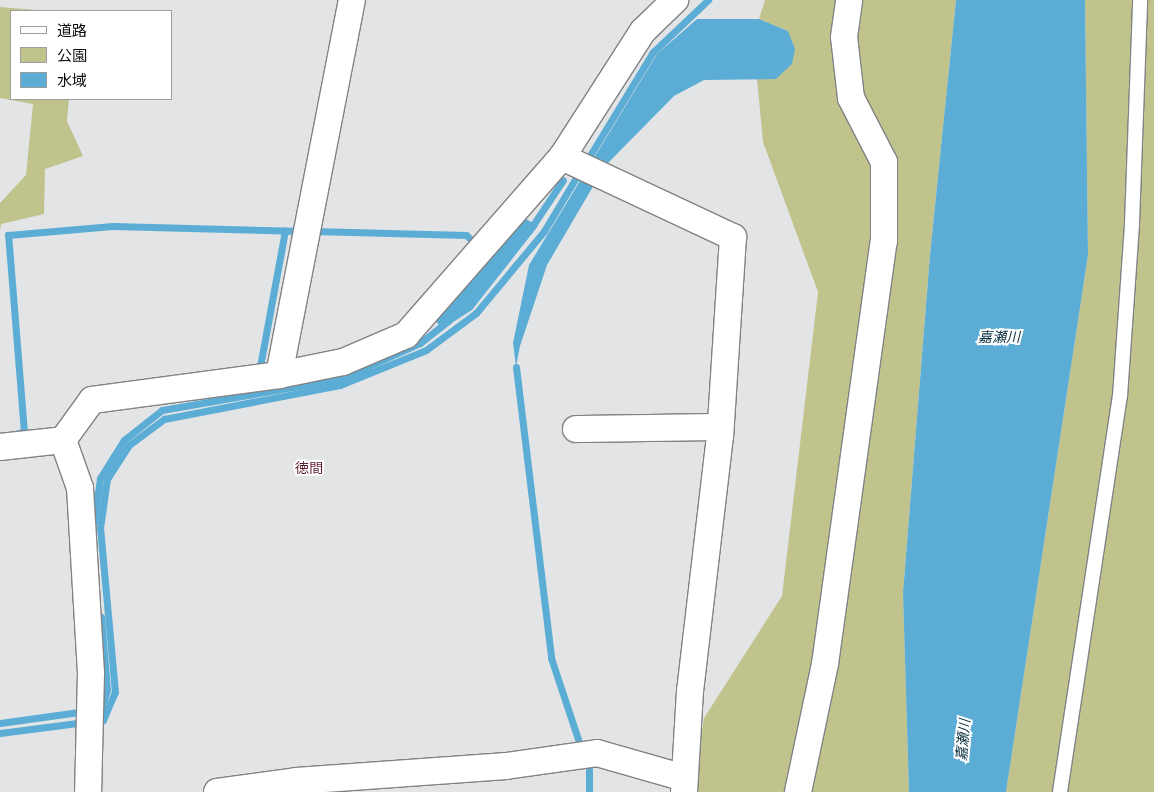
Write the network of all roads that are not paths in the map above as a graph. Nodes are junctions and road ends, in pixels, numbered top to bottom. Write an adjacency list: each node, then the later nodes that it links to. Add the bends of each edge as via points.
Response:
1 (352, 0): 6 (street, via 308,231)
2 (675, 0): 5 (street, via 643,31)
3 (849, 0): 14 (street, via 844,37 851,98 884,162 884,241 825,664)
4 (1140, 0): 15 (lane, via 1132,222 1120,396)
5 (570, 161): 6 (street, via 482,248 406,335 343,362); 7 (street, via 733,237)
6 (263, 377): 9 (street, via 92,400)
7 (720, 427): 8 (street); 11 (street, via 690,691)
8 (576, 428)
9 (63, 440): 10 (street); 12 (street, via 80,488 90,702)
10 (0, 447)
11 (684, 785): 13 (street, via 597,753 506,766 296,781)
12 (88, 792)
13 (217, 792)
14 (798, 792)
15 (1060, 792)

